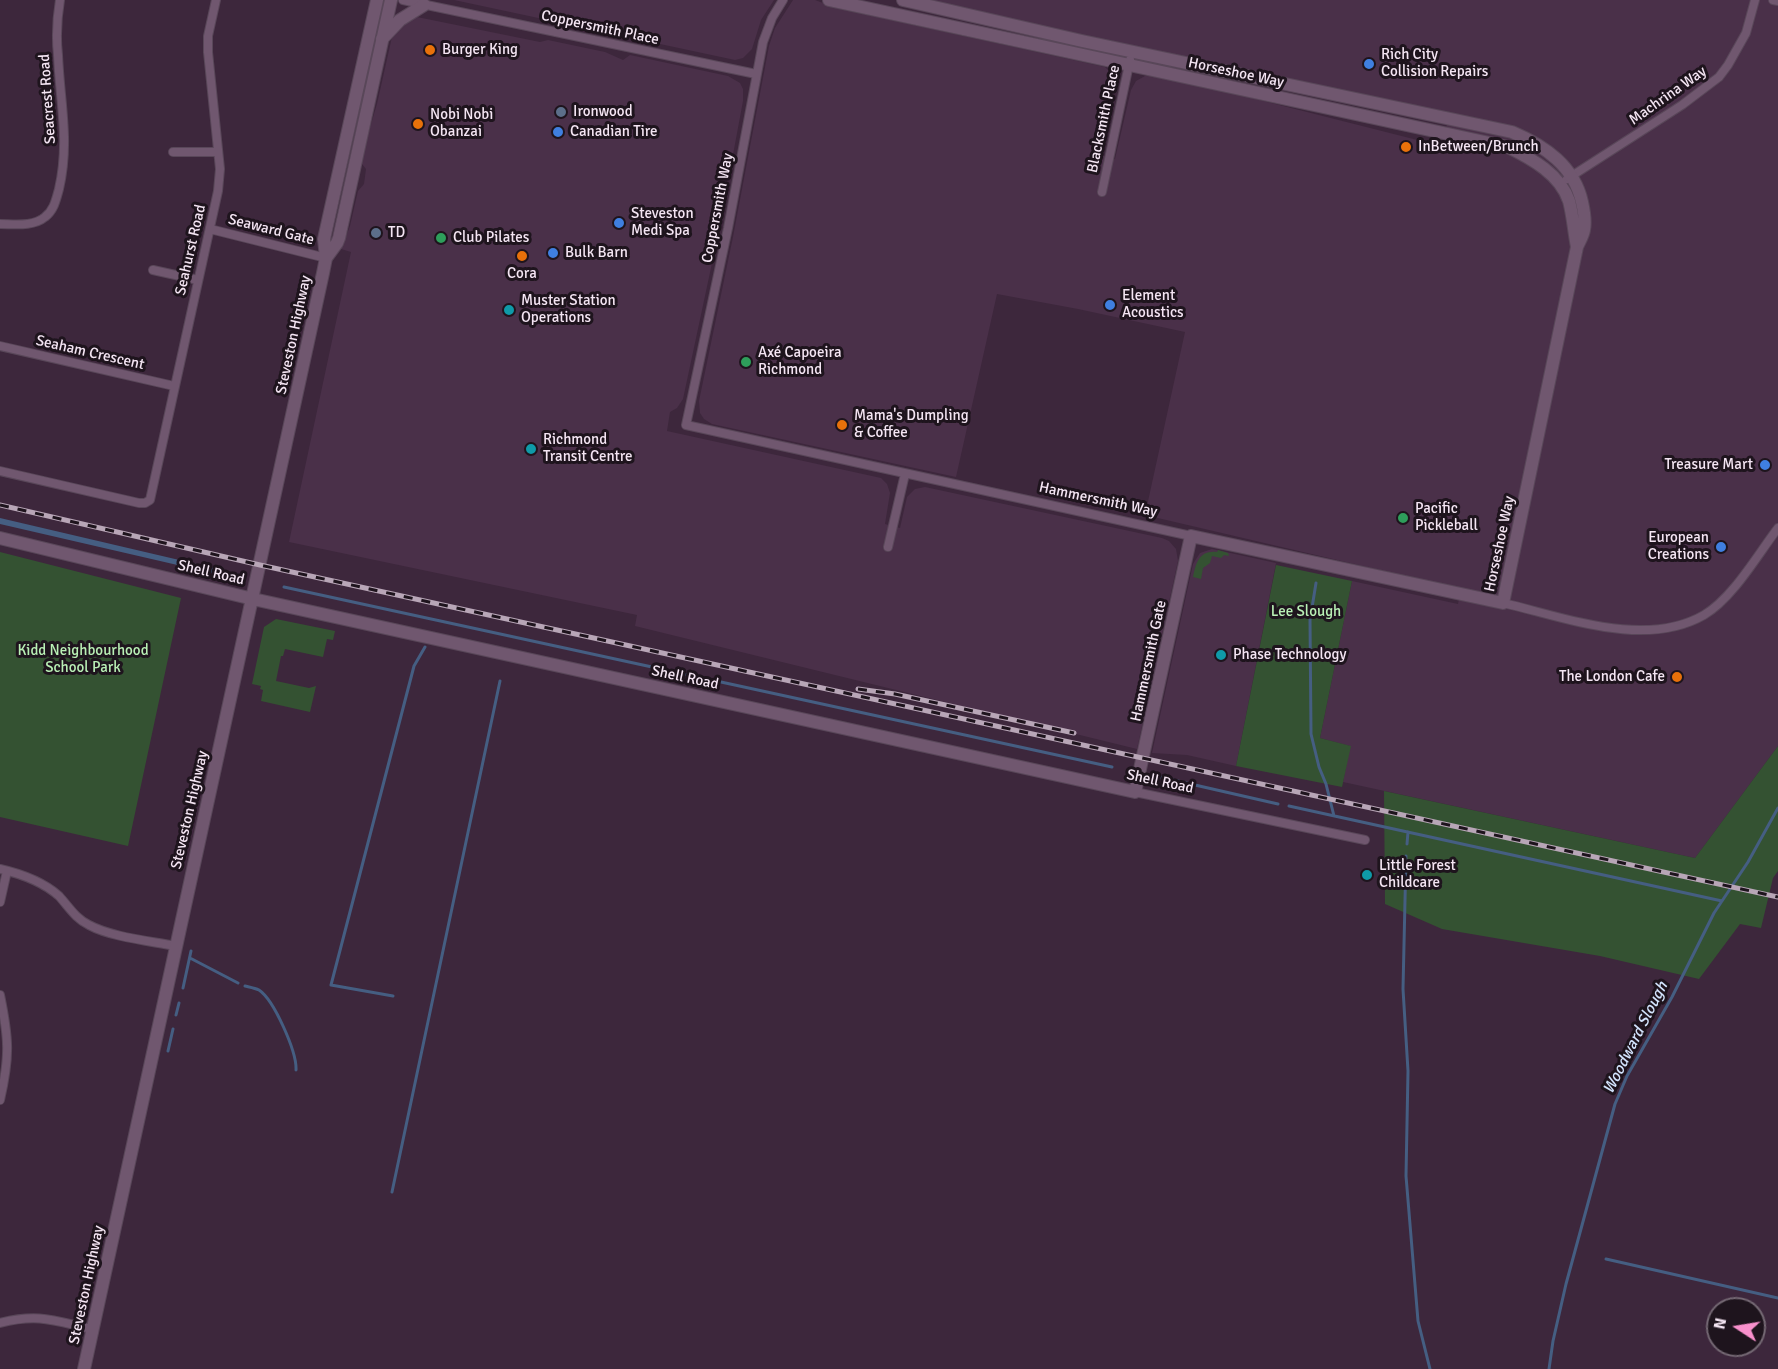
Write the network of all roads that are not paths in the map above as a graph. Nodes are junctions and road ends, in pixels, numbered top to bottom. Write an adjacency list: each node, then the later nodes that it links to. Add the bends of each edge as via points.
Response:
1 (60, 0): 24 (street, Seacrest Road, via 58,56 66,146 58,195 51,211 40,221)
2 (216, 0): 20 (street, Seahurst Road, via 208,52)
3 (377, 0): 27 (street, Steveston Highway, via 324,239)
4 (391, 0): 15 (street, Steveston Highway)
5 (403, 0): 12 (street, Coppersmith Place)
6 (783, 0): 18 (street, Coppersmith Way, via 765,32)
7 (829, 0): 14 (street, Horseshoe Way)
8 (903, 0): 13 (street, Horseshoe Way)
9 (1755, 0): 21 (street, Machrina Way, via 1746,33 1719,77)
10 (1773, 0): 11 (street)
11 (1778, 1)
12 (424, 5): 15 (street, via 400,20); 18 (street, Coppersmith Place)
13 (938, 9): 14 (street); 16 (street, Horseshoe Way)
14 (935, 23): 17 (street, Horseshoe Way)
15 (381, 40): 27 (street, Steveston Highway, via 339,237)
16 (1132, 51): 17 (street, Blacksmith Place); 21 (street, Horseshoe Way, via 1512,132 1541,146)
17 (1128, 65): 22 (street, Horseshoe Way, via 1508,147 1537,162); 23 (street, Blacksmith Place)
18 (756, 74): 32 (street, Coppersmith Way)
19 (173, 152): 20 (street)
20 (218, 152): 25 (street, Seahurst Road, via 218,191)
21 (1572, 176): 22 (street, Machrina Way); 26 (street, Horseshoe Way, via 1584,220)
22 (1559, 184): 26 (street, Horseshoe Way, via 1569,203)
23 (1102, 192)
24 (0, 224)
25 (210, 229): 27 (street, Seaward Gate); 29 (street, Seahurst Road)
26 (1577, 248): 40 (street, Horseshoe Way)
27 (326, 258): 39 (street, Steveston Highway)
28 (153, 270): 29 (street)
29 (198, 280): 31 (street, Seahurst Road)
30 (0, 346): 31 (street, Seaham Crescent)
31 (174, 386): 33 (street, Seahurst Road, via 147,503)
32 (686, 425): 34 (street, Hammersmith Way)
33 (0, 471)
34 (904, 474): 36 (street, Hammersmith Way); 38 (street)
35 (1778, 528): 40 (street, Horseshoe Way, via 1729,593 1705,614 1673,626 1641,631 1619,629)
36 (1191, 536): 40 (street, Hammersmith Way); 41 (street, Hammersmith Gate)
37 (0, 538): 39 (street, Shell Road)
38 (888, 547)
39 (253, 599): 41 (street, Shell Road); 45 (street, Steveston Highway)
40 (1503, 603)
41 (1135, 792): 42 (street, Shell Road)
42 (1365, 840)
43 (4, 870): 44 (street); 45 (street, via 47,887 90,926)
44 (0, 902)
45 (175, 946): 49 (street, Steveston Highway)
46 (0, 995): 47 (street, via 8,1053)
47 (0, 1100)
48 (0, 1323): 49 (street, via 39,1317)
49 (92, 1329): 50 (street, Steveston Highway)
50 (84, 1369)

